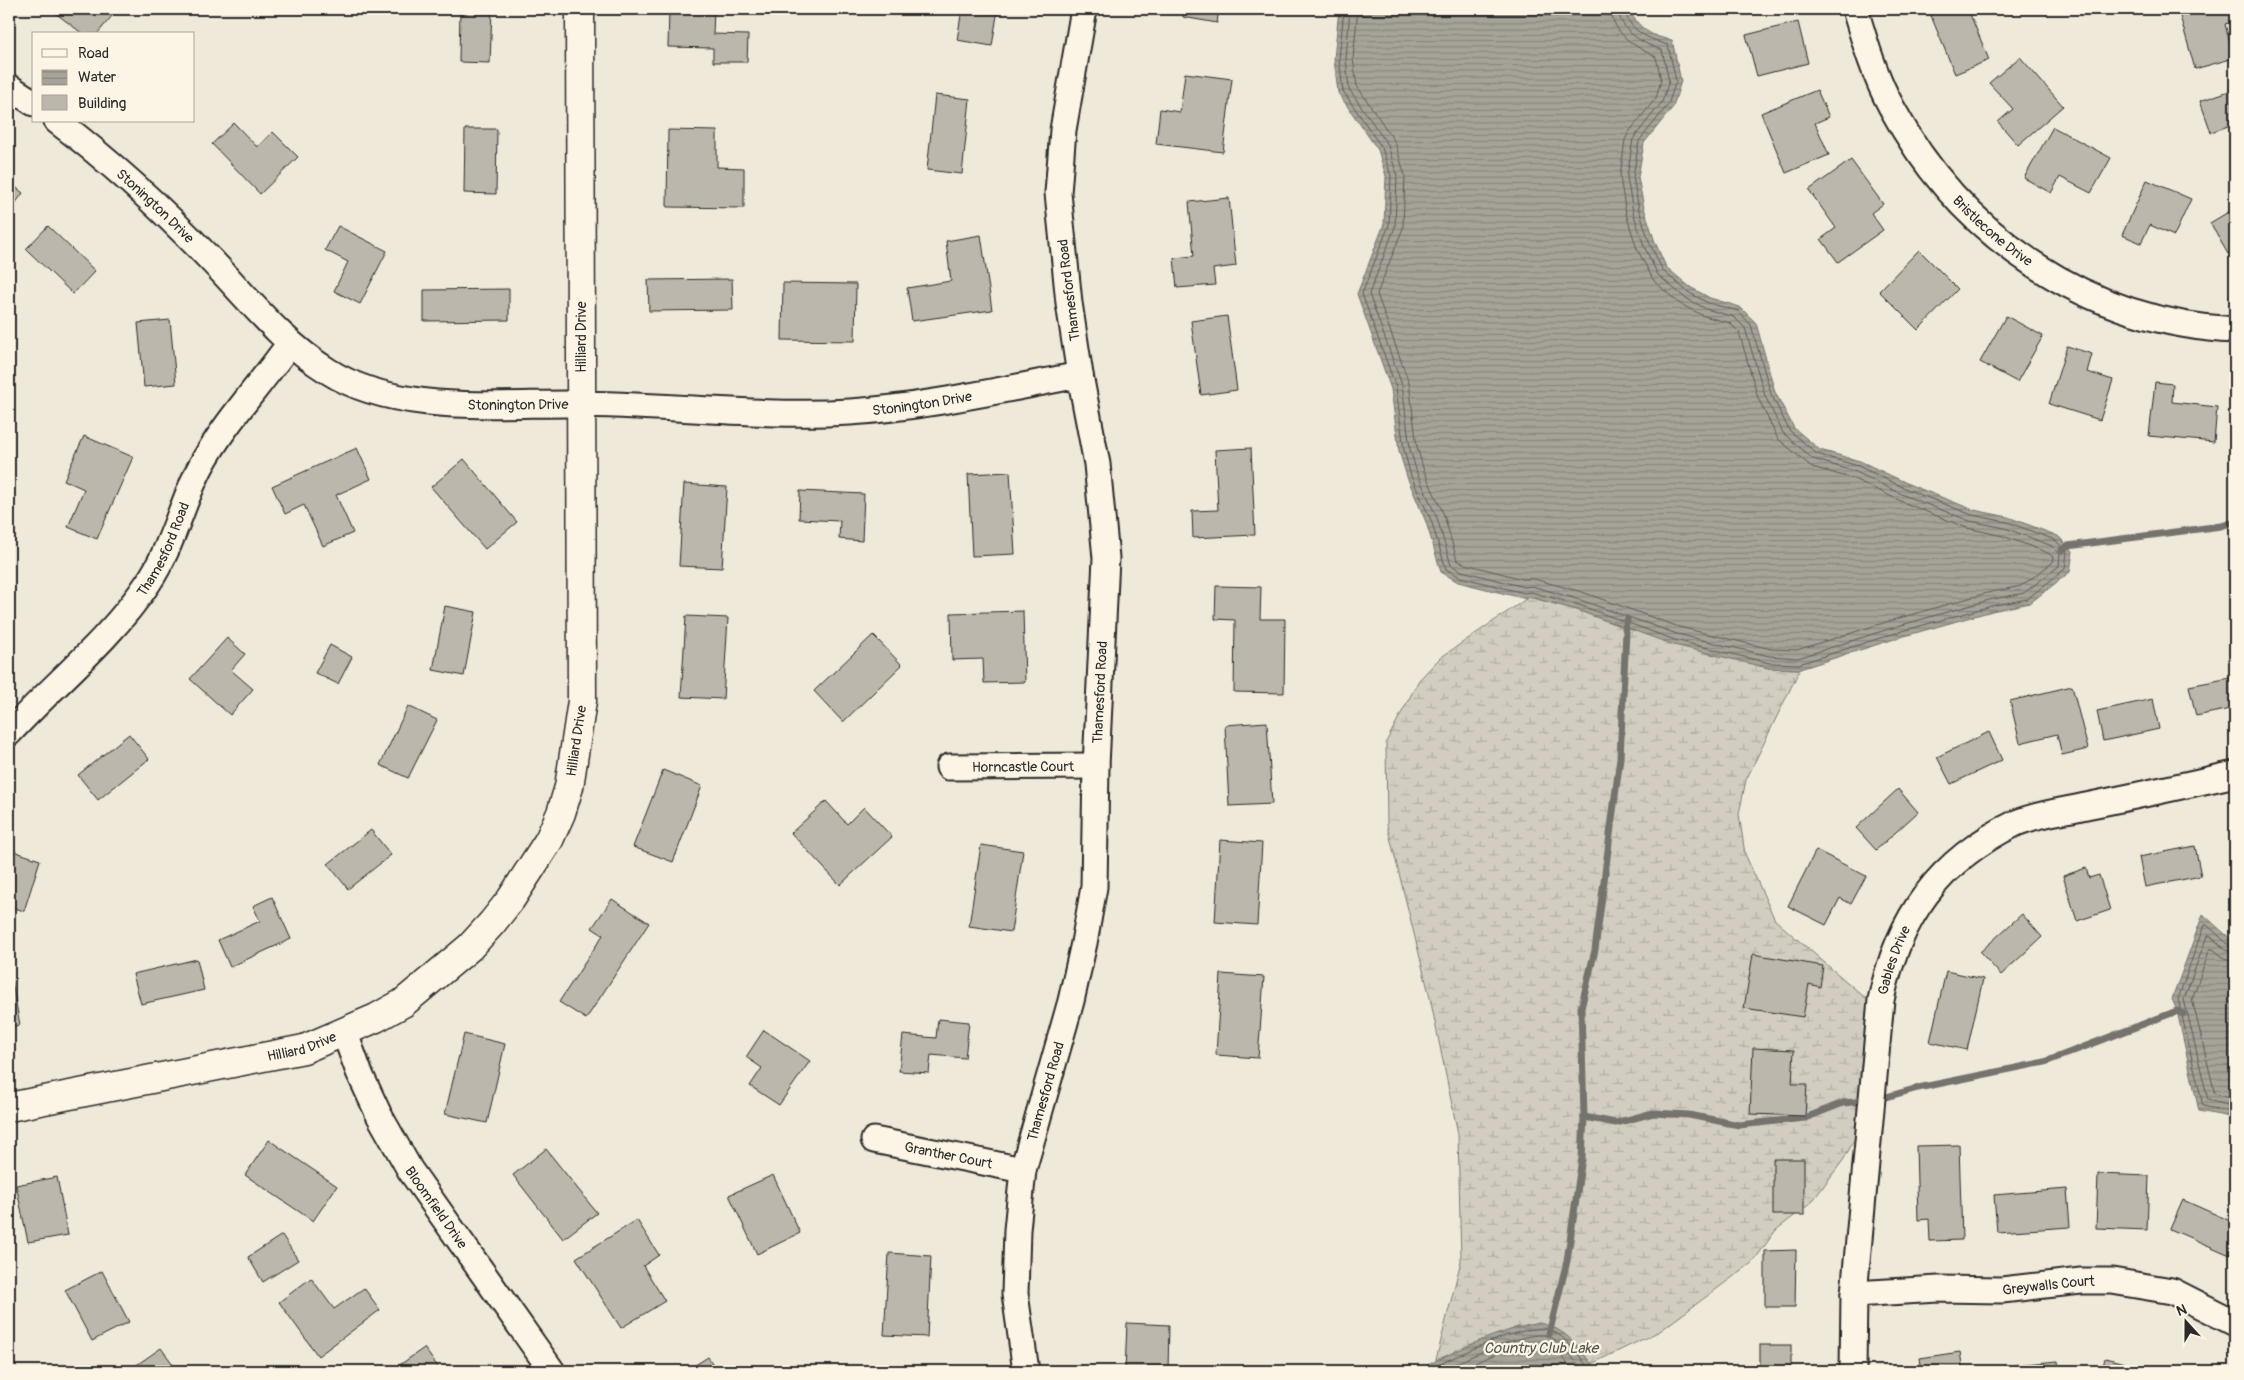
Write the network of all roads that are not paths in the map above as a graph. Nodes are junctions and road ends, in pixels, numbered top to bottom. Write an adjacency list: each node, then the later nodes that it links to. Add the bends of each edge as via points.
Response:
1 (580, 9): 10 (street, Hilliard Drive)
2 (1084, 9): 9 (street, Thamesford Road, via 1063,130 1058,193)
3 (1855, 9): 7 (street, Bristlecone Drive, via 1876,74 1910,140 1930,170 1954,196 2011,249 2038,268 2100,301 2142,315 2201,328)
4 (9, 87): 5 (street)
5 (32, 102)
6 (58, 122): 8 (street, Stonington Drive, via 99,153 207,255)
7 (2235, 330)
8 (290, 343): 10 (street, Stonington Drive, via 327,371 354,386 400,398 446,403); 11 (street, Thamesford Road, via 201,466 149,582 121,620)
9 (1080, 375): 10 (street, Stonington Drive, via 936,402 849,412); 12 (street, Thamesford Road, via 1098,464 1106,558)
10 (582, 404): 15 (street, Hilliard Drive, via 582,701 577,746 561,812 549,840 511,899 470,946 403,1003)
11 (9, 733)
12 (1096, 766): 13 (street, Horncastle Court); 18 (street, Thamesford Road, via 1094,887 1084,943)
13 (949, 767)
14 (2235, 774): 19 (street, Gables Drive, via 2018,823 1976,846 1930,888 1897,942 1881,1000)
15 (344, 1031): 16 (street, Hilliard Drive, via 304,1049); 21 (street, Bloomfield Drive, via 379,1115 410,1170)
16 (9, 1107)
17 (874, 1140): 18 (street, Granther Court)
18 (1023, 1170): 22 (street, Thamesford Road, via 1015,1294)
19 (1854, 1294): 20 (street, Greywalls Court, via 1940,1289 2002,1290 2081,1281 2112,1281 2172,1291); 23 (street, Gables Drive)
20 (2235, 1323)
21 (552, 1371)
22 (1026, 1371)
23 (1853, 1371)

